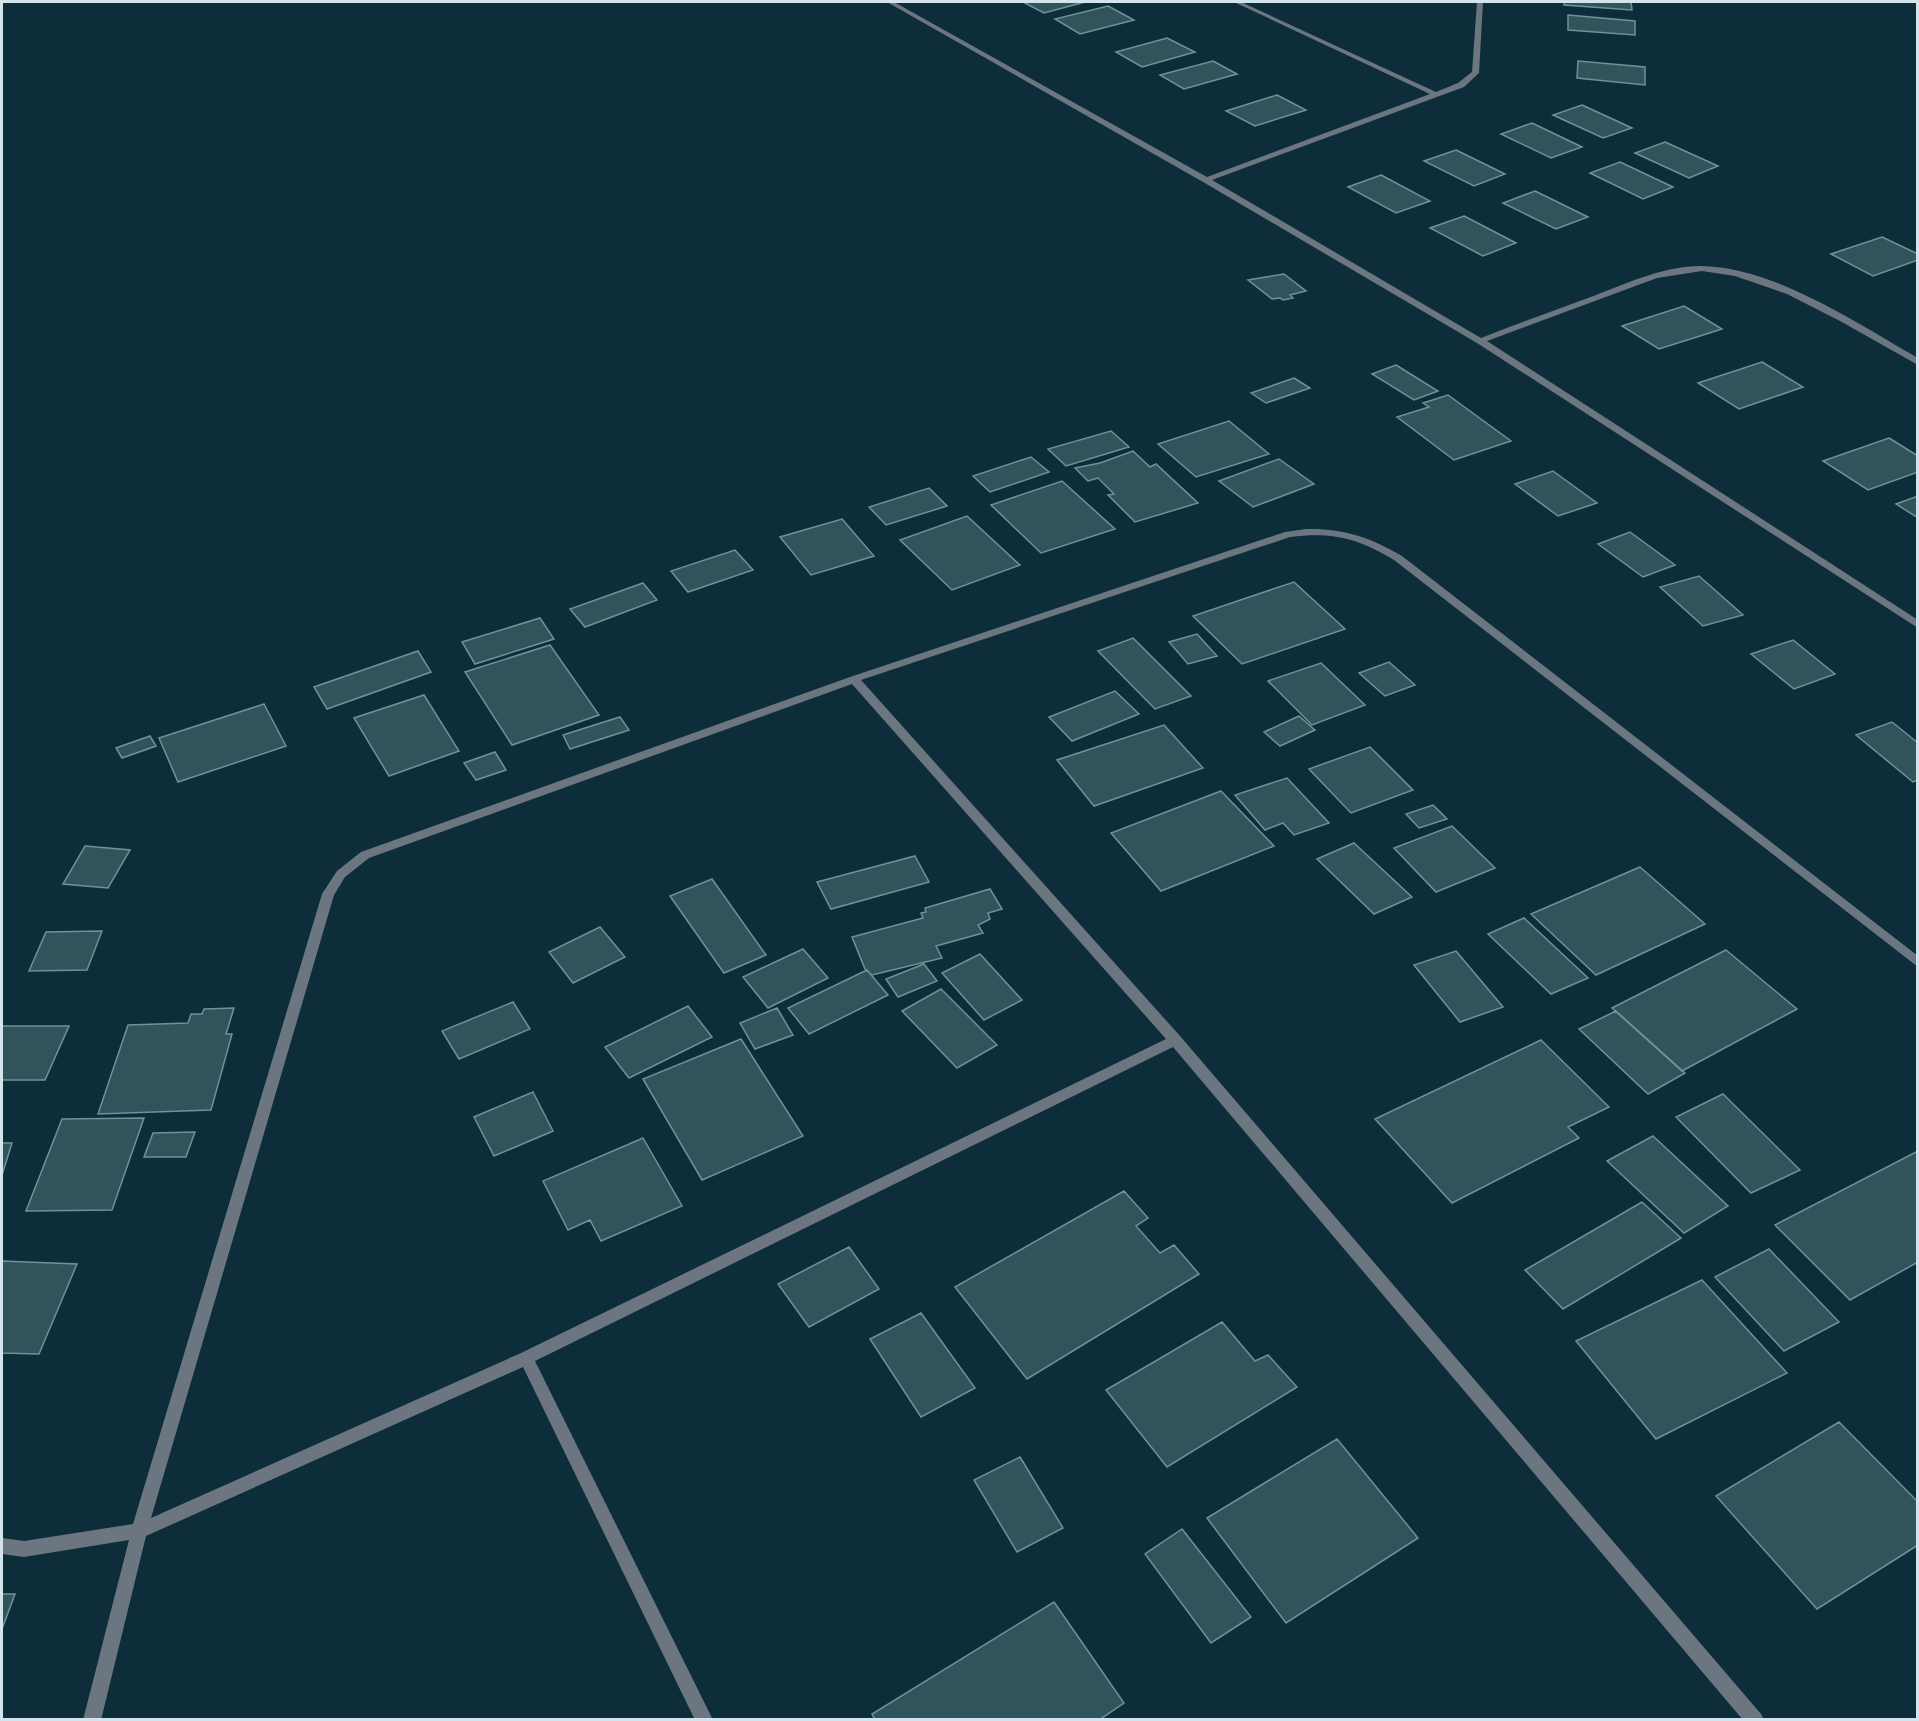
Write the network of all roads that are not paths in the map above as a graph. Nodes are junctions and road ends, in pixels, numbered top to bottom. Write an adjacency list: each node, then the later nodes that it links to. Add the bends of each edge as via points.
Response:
1 (890, 2): 5 (street)
2 (1237, 2): 4 (street)
3 (1480, 2): 4 (street, via 1475,73 1461,84)
4 (1435, 94): 5 (street)
5 (1206, 180): 6 (street)
6 (1480, 341): 7 (street, via 1654,276 1707,269 1736,274 1813,303); 8 (street)
7 (1917, 362)
8 (1917, 625)
9 (855, 679): 10 (street, via 1289,534 1319,530 1350,534 1398,558); 11 (street); 13 (street, via 365,855 341,874 328,894)
10 (1917, 963)
11 (1174, 1040): 12 (street); 17 (street)
12 (526, 1358): 13 (street); 16 (street)
13 (139, 1531): 14 (street, via 24,1549); 15 (street)
14 (2, 1546)
15 (92, 1719)
16 (704, 1719)
17 (1755, 1719)

